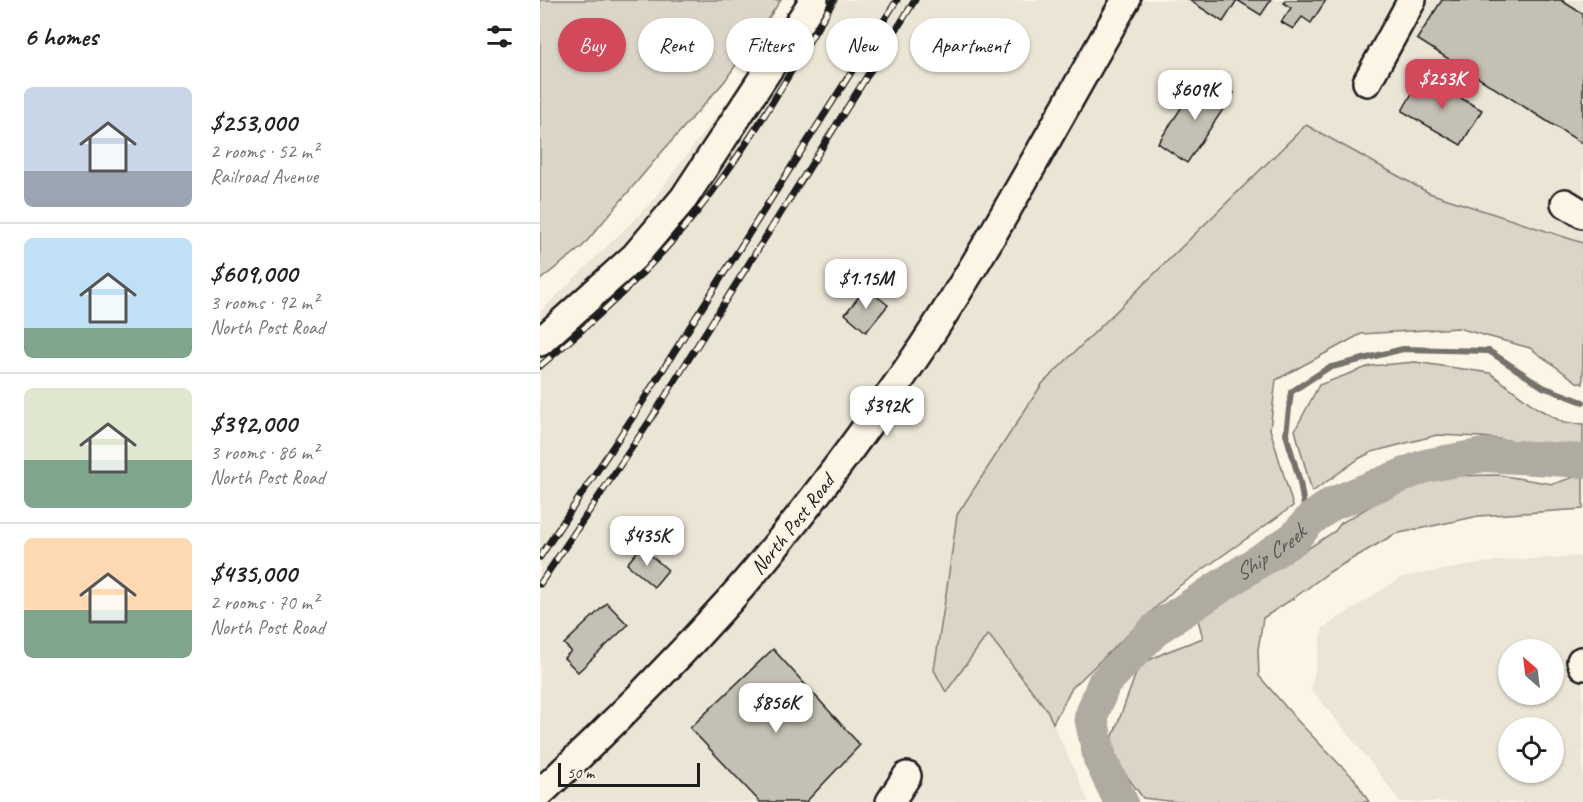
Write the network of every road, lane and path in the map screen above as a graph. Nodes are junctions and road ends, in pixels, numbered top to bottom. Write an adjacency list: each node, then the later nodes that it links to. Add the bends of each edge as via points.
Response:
1 (814, 0): 5 (street, via 684,198 635,256)
2 (1125, 0): 7 (street, North Post Road, via 986,244 937,324 851,448 729,601)
3 (1412, 0): 4 (street)
4 (1367, 82)
5 (540, 342)
6 (907, 776): 8 (street)
7 (540, 793)
8 (890, 802)

